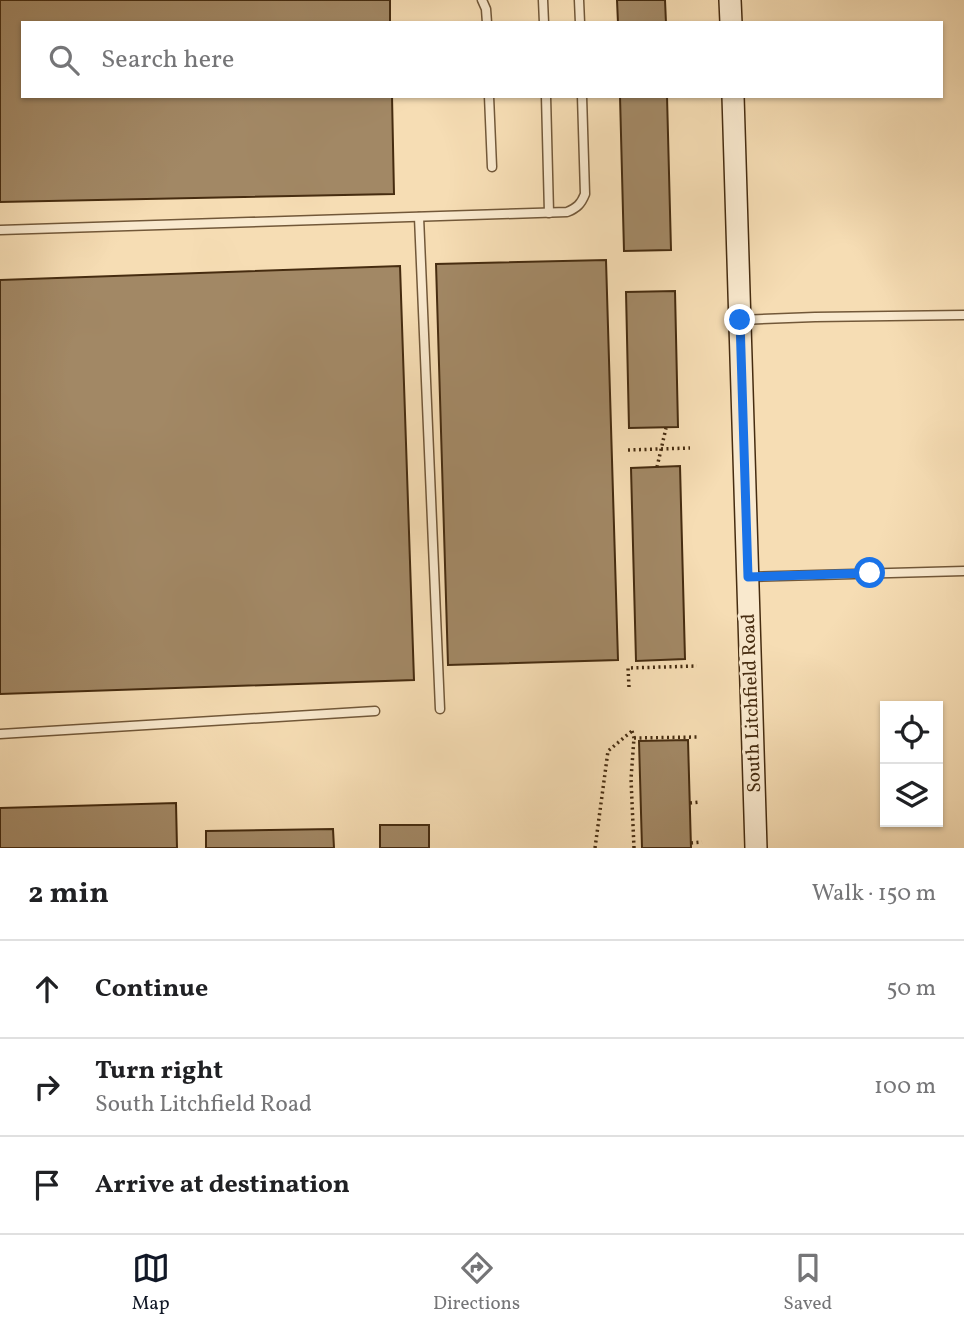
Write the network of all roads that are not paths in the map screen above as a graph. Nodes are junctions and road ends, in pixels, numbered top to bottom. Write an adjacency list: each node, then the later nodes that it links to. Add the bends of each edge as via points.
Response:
1 (482, 0): 5 (lane)
2 (543, 0): 6 (lane)
3 (579, 0): 7 (lane)
4 (730, 0): 8 (main road)
5 (487, 21)
6 (544, 21)
7 (580, 21)
8 (731, 21)
9 (489, 98): 13 (lane)
10 (546, 98): 14 (lane)
11 (582, 98): 14 (lane, via 585,194 576,208)
12 (733, 98): 18 (main road, South Litchfield Road)
13 (492, 167)
14 (548, 213): 15 (lane)
15 (419, 217): 16 (lane); 21 (lane)
16 (0, 230)
17 (964, 315): 18 (lane)
18 (740, 320): 20 (main road, South Litchfield Road)
19 (964, 571): 20 (lane)
20 (748, 577): 24 (main road, South Litchfield Road)
21 (440, 709)
22 (375, 711): 23 (lane)
23 (0, 734)
24 (756, 848)

